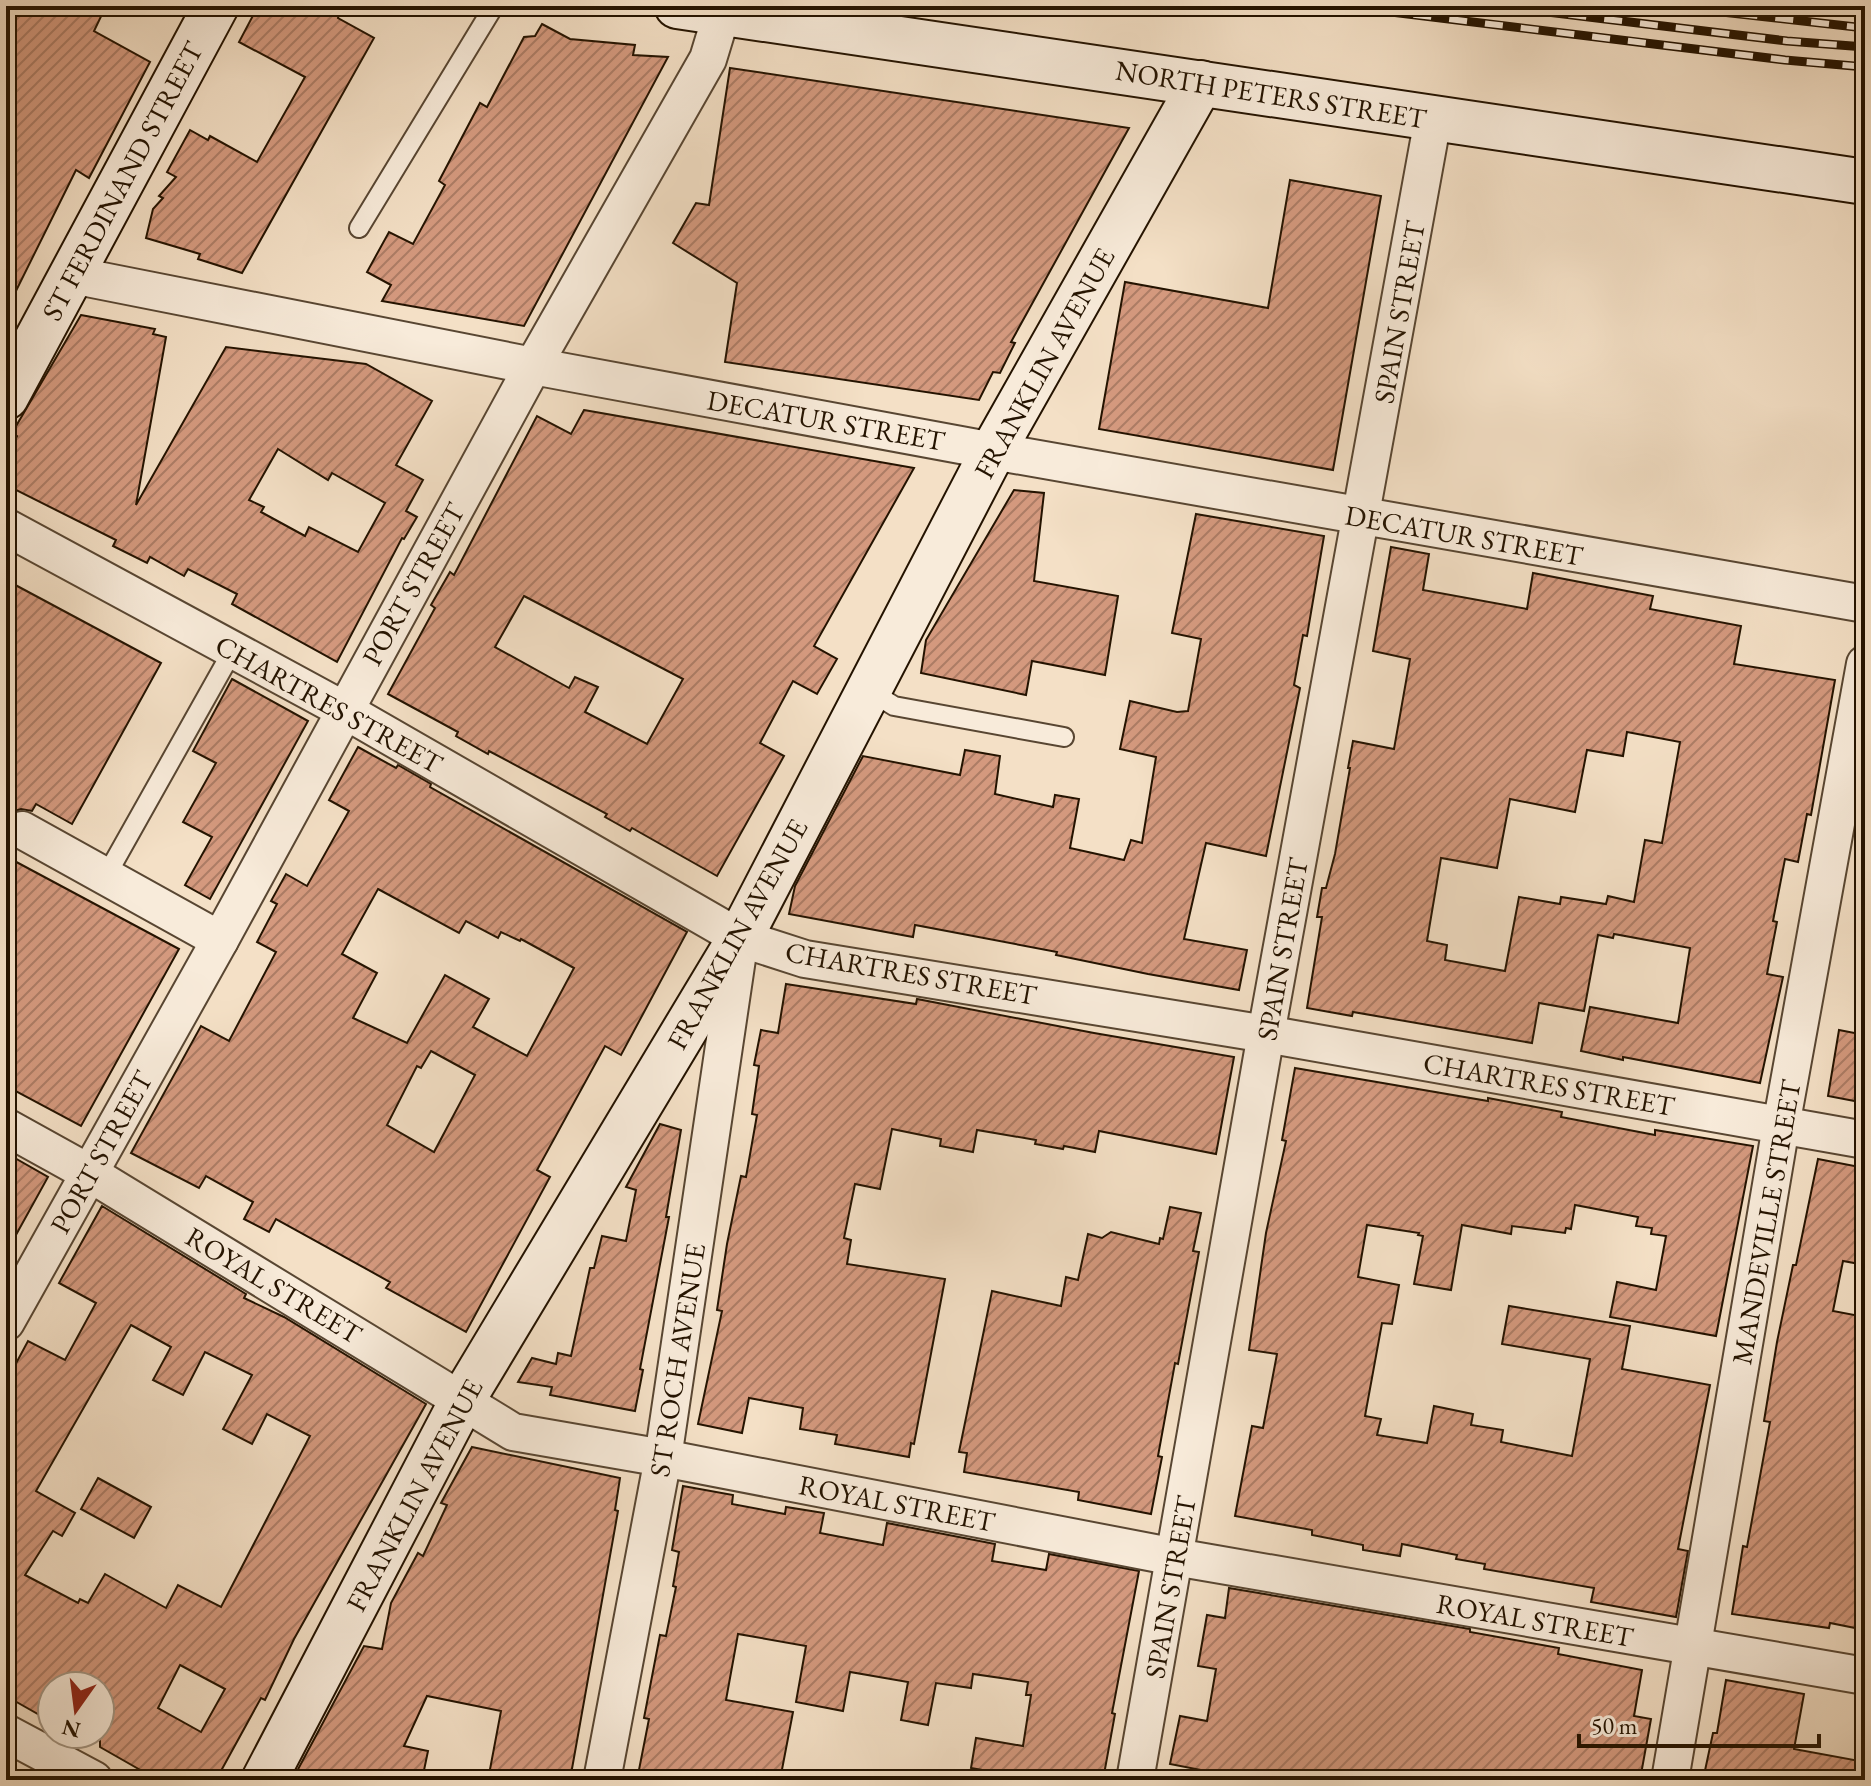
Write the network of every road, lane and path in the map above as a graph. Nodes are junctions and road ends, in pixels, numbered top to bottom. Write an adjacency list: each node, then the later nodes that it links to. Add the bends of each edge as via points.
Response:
1 (216, 6): 9 (street, ST FERDINAND STREET)
2 (494, 6): 8 (lane)
3 (677, 6): 4 (street, NORTH PETERS STREET)
4 (722, 13): 5 (street, NORTH PETERS STREET); 10 (street, PORT STREET, via 708,59)
5 (1201, 83): 6 (street, NORTH PETERS STREET); 12 (street, FRANKLIN AVENUE)
6 (1433, 119): 7 (street, NORTH PETERS STREET); 13 (street, SPAIN STREET)
7 (1865, 182)
8 (359, 228)
9 (72, 275): 10 (street, DECATUR STREET); 11 (street, ST FERDINAND STREET)
10 (533, 366): 12 (street, DECATUR STREET); 19 (street, PORT STREET)
11 (6, 397)
12 (993, 451): 13 (street, DECATUR STREET); 18 (street, FRANKLIN AVENUE)
13 (1362, 517): 15 (street, DECATUR STREET); 25 (street, SPAIN STREET)
14 (6, 527): 16 (street, CHARTRES STREET)
15 (1865, 604)
16 (233, 650): 19 (street, CHARTRES STREET); 22 (lane)
17 (1865, 664): 26 (street, MANDEVILLE STREET)
18 (870, 691): 20 (lane, via 894,706); 23 (street, FRANKLIN AVENUE)
19 (344, 710): 23 (street, CHARTRES STREET); 24 (street, PORT STREET)
20 (1064, 737)
21 (22, 830): 22 (street)
22 (106, 876): 24 (street)
23 (740, 938): 25 (street, CHARTRES STREET, via 805,959); 31 (street, FRANKLIN AVENUE); 32 (street, ST ROCH AVENUE)
24 (220, 940): 29 (street, PORT STREET)
25 (1266, 1034): 26 (street, CHARTRES STREET); 33 (street, SPAIN STREET)
26 (1781, 1126): 28 (street, CHARTRES STREET); 34 (street, MANDEVILLE STREET)
27 (6, 1127): 29 (street, ROYAL STREET)
28 (1865, 1140)
29 (89, 1173): 30 (street, PORT STREET); 31 (street, ROYAL STREET)
30 (6, 1322)
31 (463, 1399): 32 (street, ROYAL STREET, via 513,1432); 38 (street, FRANKLIN AVENUE)
32 (663, 1458): 33 (street, ROYAL STREET); 39 (street, ST ROCH AVENUE)
33 (1175, 1557): 34 (street, ROYAL STREET); 40 (street, SPAIN STREET)
34 (1694, 1648): 35 (street, ROYAL STREET); 41 (street, MANDEVILLE STREET)
35 (1865, 1676)
36 (6, 1733): 37 (street)
37 (94, 1780)
38 (264, 1780)
39 (602, 1780)
40 (1135, 1780)
41 (1670, 1780)

